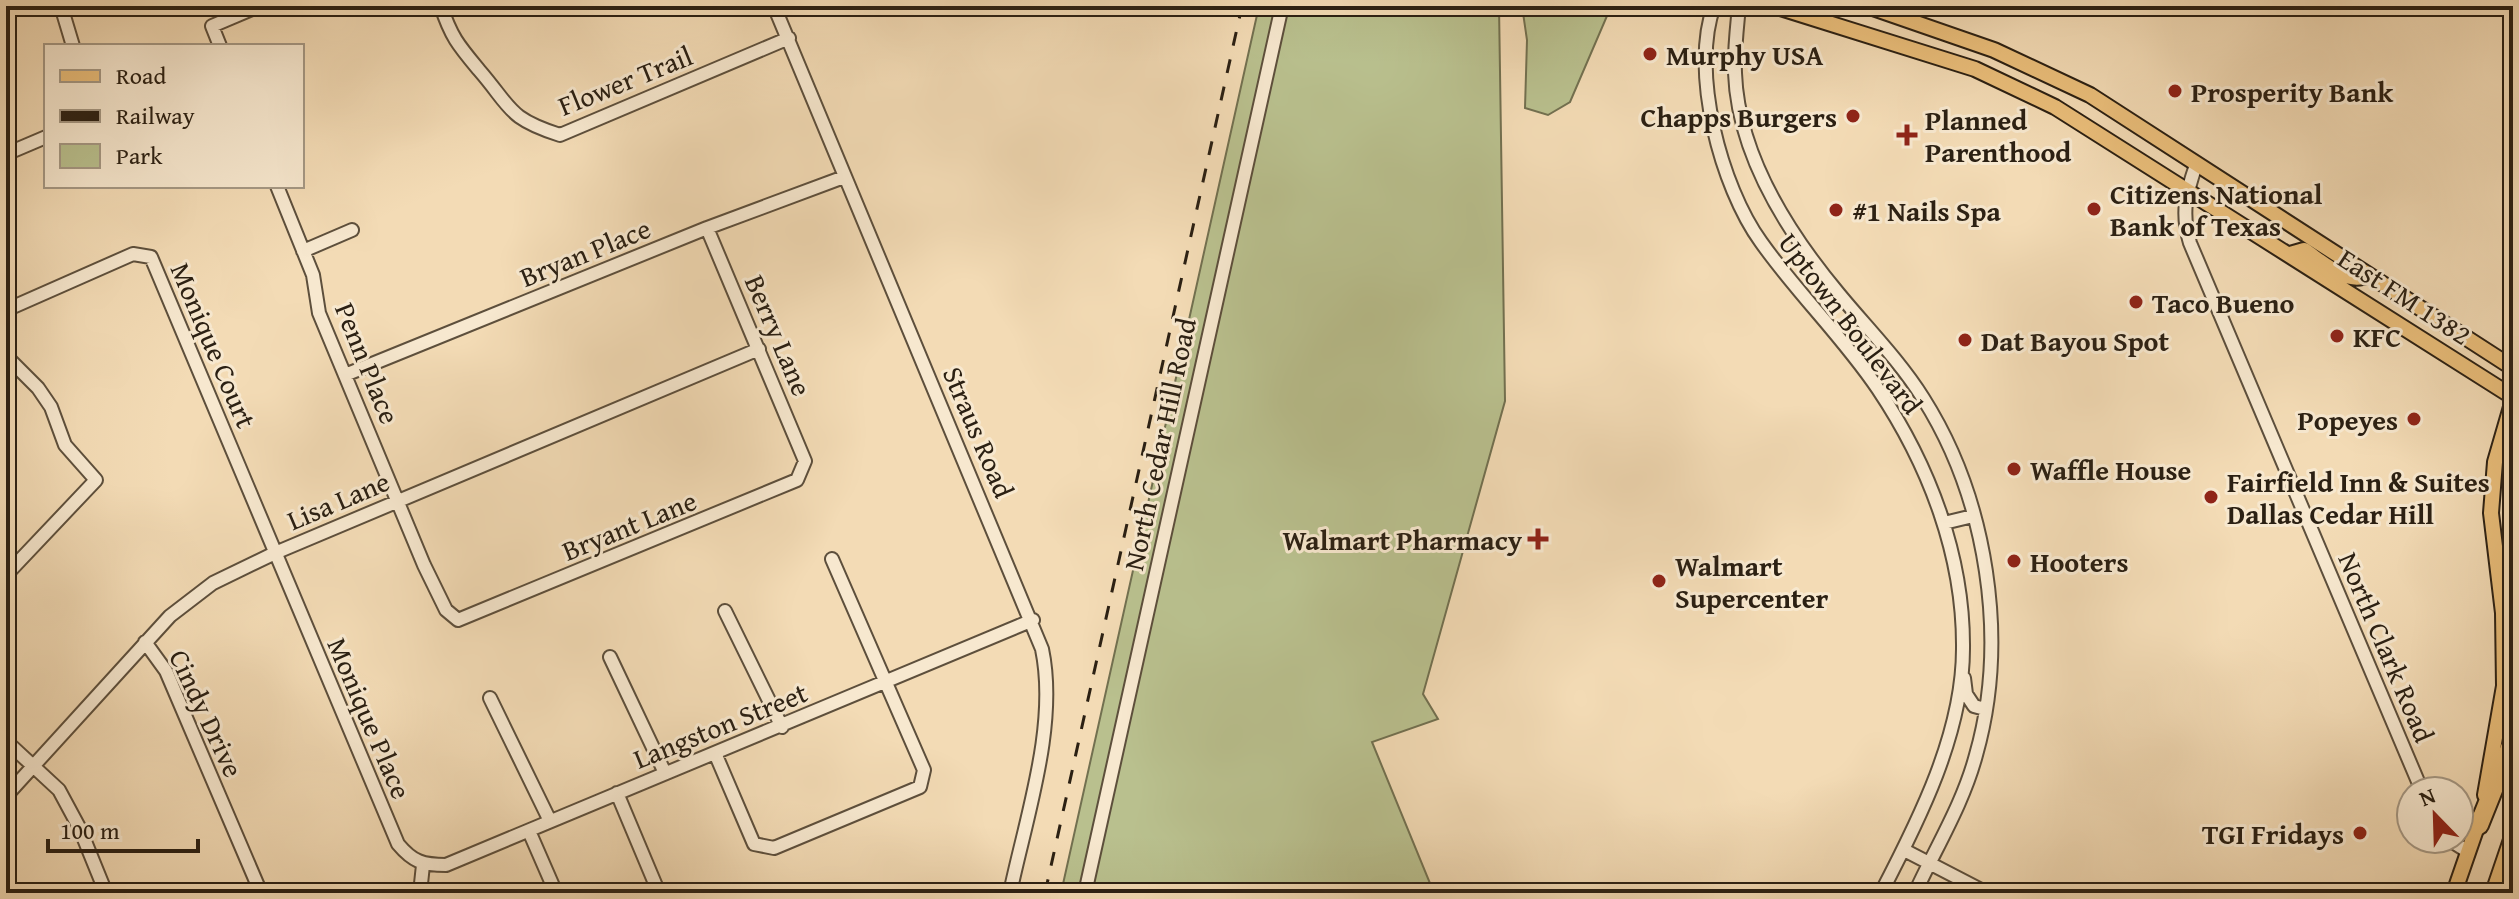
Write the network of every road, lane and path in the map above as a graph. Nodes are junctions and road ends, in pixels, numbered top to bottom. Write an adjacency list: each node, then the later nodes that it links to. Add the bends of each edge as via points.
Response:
1 (61, 6): 11 (street)
2 (259, 6): 12 (street, via 212,26)
3 (441, 6): 10 (street, Flower Trail, via 456,44 501,102 527,124 560,135)
4 (774, 6): 10 (street, Straus Road)
5 (1282, 6): 73 (street, North Cedar Hill Road)
6 (1714, 6): 36 (street, Uptown Boulevard, via 1705,49 1707,84 1713,126 1733,189 1759,240 1877,388 1926,476)
7 (1739, 6): 35 (street, Uptown Boulevard, via 1735,72 1749,146 1801,247 1923,398 1958,469)
8 (1774, 6): 18 (main road, East FM 1382, via 1975,69 2055,107)
9 (1867, 6): 15 (main road, East FM 1382, via 2042,71 2114,109)
10 (789, 38): 16 (street, Straus Road)
11 (72, 44)
12 (219, 44)
13 (44, 138): 14 (street)
14 (6, 154)
15 (2196, 165): 18 (street, North Clark Road); 23 (main road, East FM 1382)
16 (844, 177): 19 (street, Bryan Place); 42 (street, Straus Road)
17 (278, 188): 21 (street, Penn Place)
18 (2188, 189): 22 (main road, East FM 1382); 55 (street, North Clark Road, via 2184,221 2190,243)
19 (707, 228): 27 (street, Berry Lane); 30 (street, Bryan Place)
20 (352, 230): 21 (street)
21 (303, 251): 30 (street, Penn Place, via 319,313)
22 (2290, 254): 23 (main road, via 2304,250 2347,276); 25 (main road, East FM 1382)
23 (2368, 275): 24 (main road, East FM 1382)
24 (2394, 293): 25 (main road); 29 (main road, East FM 1382)
25 (2357, 296): 31 (main road, East FM 1382)
26 (6, 310): 37 (street, Monique Court, via 133,254 151,257)
27 (759, 349): 33 (street, Berry Lane); 34 (street, Lisa Lane)
28 (6, 356): 39 (street, via 38,388 65,445 96,480)
29 (2513, 368)
30 (345, 375): 34 (street, Penn Place)
31 (2513, 399): 32 (main road)
32 (2507, 438): 59 (main road, via 2491,513 2503,613 2504,686)
33 (805, 461): 41 (street, Bryant Lane, via 797,480 771,492)
34 (397, 501): 37 (street, Lisa Lane); 41 (street, Penn Place, via 446,610)
35 (1973, 516): 36 (street); 48 (street, Uptown Boulevard, via 1992,644)
36 (1944, 523): 44 (street, Uptown Boulevard)
37 (275, 553): 43 (street, Lisa Lane, via 198,593); 66 (street, Monique Place, via 398,844)
38 (832, 559): 46 (street)
39 (6, 575)
40 (725, 611): 49 (street)
41 (458, 620)
42 (1033, 620): 46 (street, Langston Street); 72 (street, Straus Road, via 1048,679 1047,712)
43 (145, 642): 53 (street, Lisa Lane); 68 (street, Cindy Drive, via 166,671)
44 (1963, 650): 48 (street, via 1966,694 1974,706); 63 (street, Uptown Boulevard, via 1939,766)
45 (610, 657): 54 (street)
46 (886, 683): 49 (street, Langston Street); 52 (street, via 924,770 920,787 789,842 774,848 754,844)
47 (490, 698): 58 (street)
48 (1985, 709): 65 (street, Uptown Boulevard, via 1958,808)
49 (782, 727): 52 (street, Langston Street)
50 (2513, 740): 59 (highway)
51 (6, 741): 53 (street)
52 (715, 753): 54 (street, Langston Street)
53 (32, 766): 57 (street, Lisa Lane); 67 (street, via 59,790)
54 (665, 773): 56 (street, Langston Street)
55 (2415, 775)
56 (617, 793): 58 (street, Langston Street); 71 (street)
57 (6, 796)
58 (550, 821): 60 (street, Langston Street)
59 (2479, 825): 61 (main road)
60 (529, 831): 66 (street, Langston Street, via 446,865); 70 (street)
61 (2475, 834)
62 (2513, 840): 78 (highway)
63 (1904, 850): 65 (street); 74 (street, Uptown Boulevard)
64 (2466, 855): 77 (main road)
65 (1930, 862): 75 (street, Uptown Boulevard); 76 (street)
66 (423, 865): 69 (street)
67 (106, 893)
68 (261, 893)
69 (420, 893)
70 (556, 893)
71 (659, 893)
72 (1010, 893)
73 (1085, 893)
74 (1881, 893)
75 (1915, 893)
76 (1987, 893)
77 (2454, 893)
78 (2495, 893)

